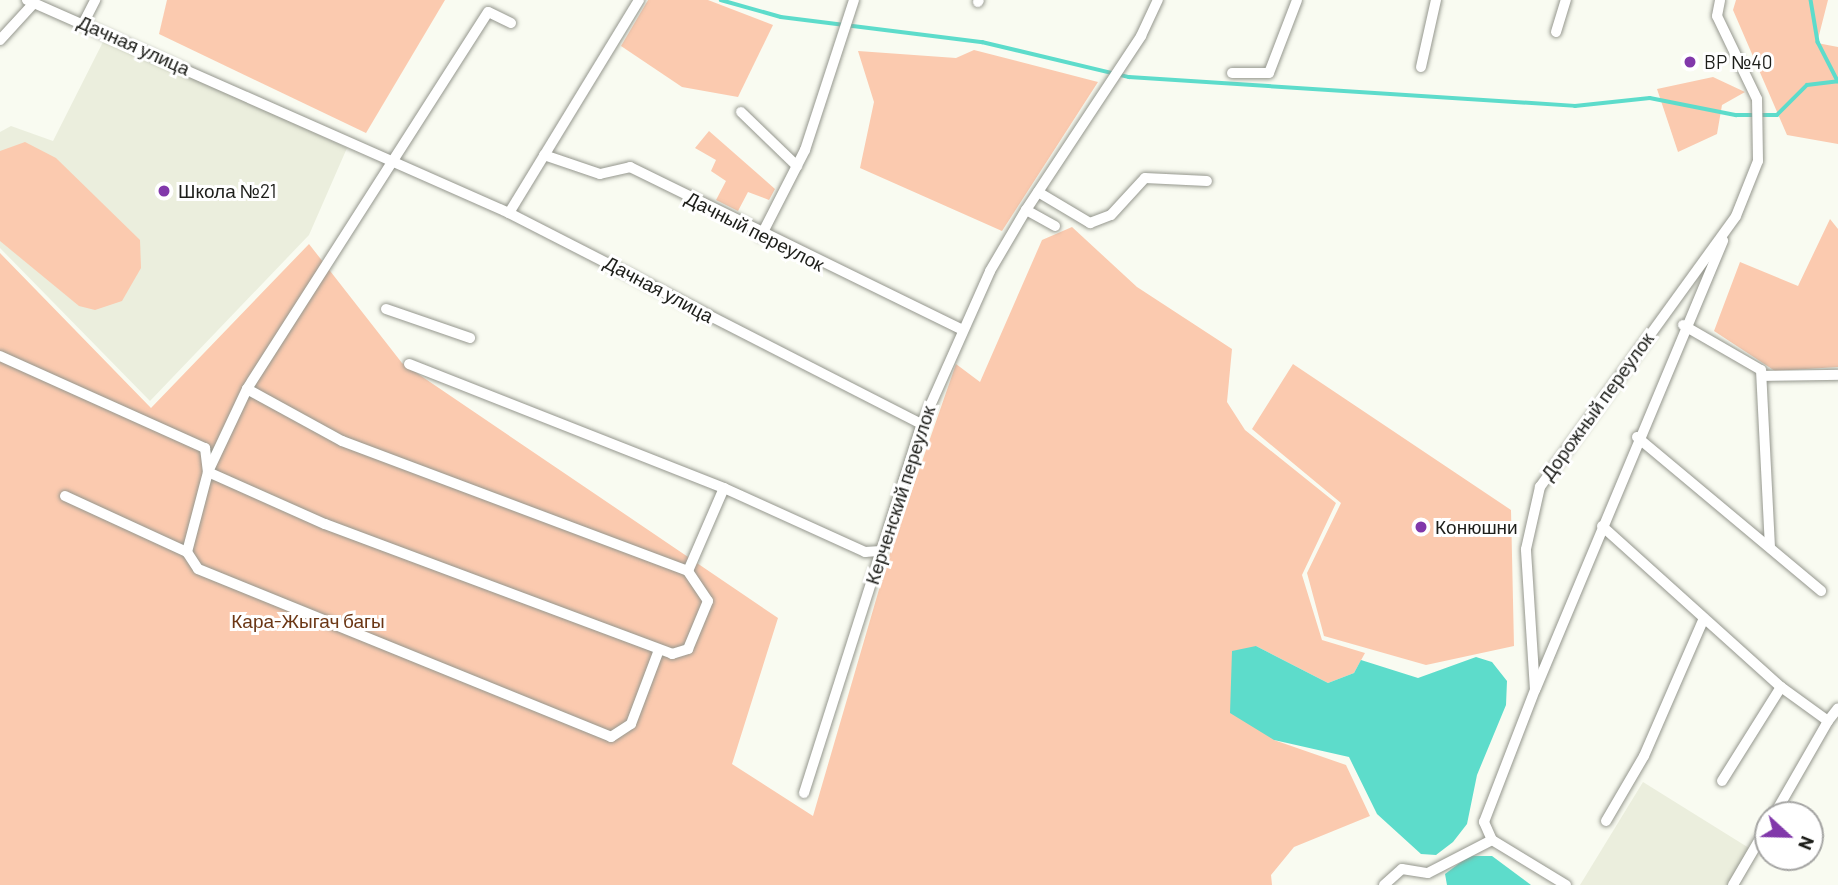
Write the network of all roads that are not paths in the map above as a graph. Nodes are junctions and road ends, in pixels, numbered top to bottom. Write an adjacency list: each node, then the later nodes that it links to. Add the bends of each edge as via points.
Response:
1 (95, 0): 10 (street)
2 (639, 0): 17 (street)
3 (854, 0): 19 (street)
4 (1157, 0): 21 (street, Керченский переулок, via 1141,36)
5 (1297, 0): 15 (street, via 1269,73)
6 (1436, 0): 14 (street)
7 (1566, 0): 12 (street)
8 (1720, 0): 24 (street, Дорожный переулок, via 1717,16 1757,99 1762,130 1758,161)
9 (31, 2): 10 (street, Дачная улица); 13 (street)
10 (84, 22): 18 (street, Дачная улица)
11 (511, 23): 18 (street, via 488,12)
12 (1556, 32)
13 (0, 40)
14 (1421, 66)
15 (1232, 73)
16 (741, 112): 19 (street)
17 (544, 156): 23 (street); 26 (street, Дачный переулок, via 600,174 629,167)
18 (394, 160): 23 (street, Дачная улица); 35 (street)
19 (797, 166): 26 (street)
20 (1207, 181): 21 (street, via 1145,178 1111,215 1090,223)
21 (1038, 192): 22 (street, Керченский переулок)
22 (1026, 210): 25 (street); 29 (street, Керченский переулок)
23 (509, 213): 36 (street, Дачная улица)
24 (1736, 216): 28 (street); 50 (street, Дорожный переулок, via 1539,487 1525,584)
25 (1055, 226)
26 (761, 236): 29 (street, Дачный переулок)
27 (386, 309): 30 (street)
28 (1683, 324): 34 (street, via 1761,369); 37 (street)
29 (962, 330): 36 (street, Керченский переулок)
30 (470, 338)
31 (0, 356): 38 (street, via 205,448)
32 (410, 364): 39 (street)
33 (1838, 375): 34 (street)
34 (1762, 376): 42 (street)
35 (247, 389): 38 (street); 45 (street, via 342,440)
36 (922, 424): 43 (street, Керченский переулок)
37 (1637, 437): 41 (street); 42 (street)
38 (208, 472): 44 (street); 48 (street, via 325,524)
39 (724, 488): 43 (street, via 865,552); 45 (street)
40 (65, 496): 44 (street)
41 (1602, 526): 47 (street); 50 (street)
42 (1770, 547): 46 (street)
43 (881, 551): 54 (street, Керченский переулок)
44 (187, 552): 48 (street, via 198,569 615,737 631,724)
45 (688, 571): 48 (street, via 708,599 701,622 683,654)
46 (1821, 591)
47 (1704, 618): 49 (street); 56 (street, via 1644,756)
48 (659, 650)
49 (1781, 687): 52 (street); 53 (street)
50 (1535, 690): 57 (street, Дорожный переулок, via 1484,822)
51 (1838, 708): 52 (street)
52 (1828, 721): 55 (street)
53 (1722, 781)
54 (804, 793)
55 (1782, 801)
56 (1606, 821)
57 (1492, 840): 59 (street, via 1419,875 1402,869); 60 (street)
58 (1754, 849): 61 (street)
59 (1384, 885)
60 (1566, 885)
61 (1733, 885)

